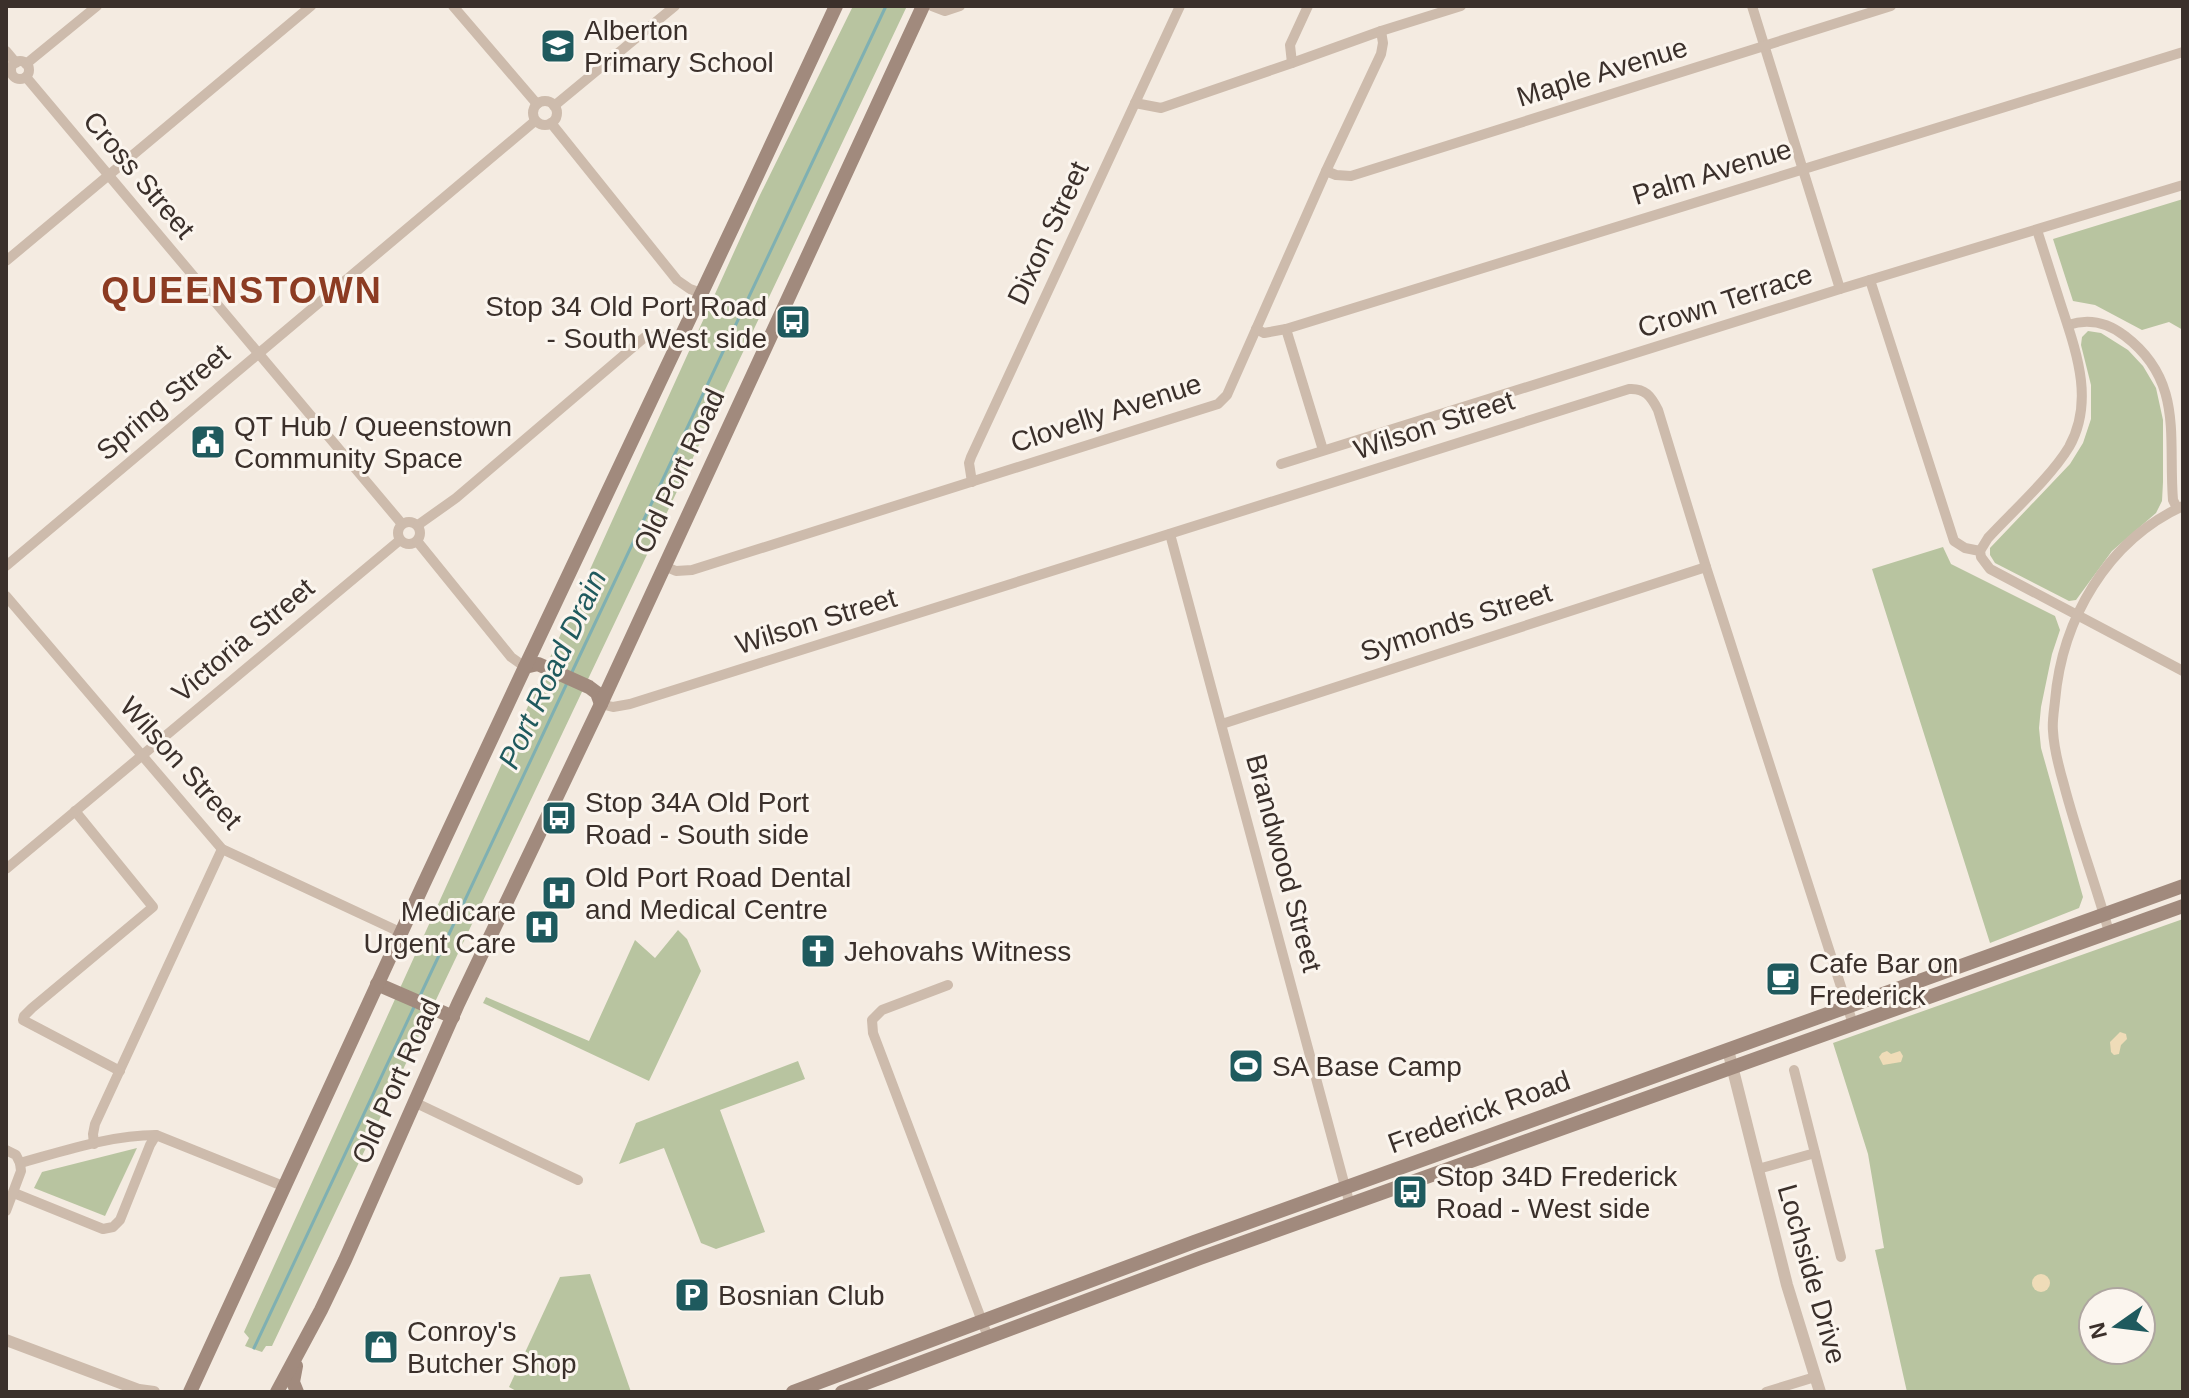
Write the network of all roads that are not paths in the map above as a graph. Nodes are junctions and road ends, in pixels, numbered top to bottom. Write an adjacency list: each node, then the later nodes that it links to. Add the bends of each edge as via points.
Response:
1 (97, 6): 18 (street)
2 (311, 6): 29 (street)
3 (453, 6): 23 (street)
4 (675, 6): 24 (street)
5 (836, 6): 35 (main road, Old Port Road)
6 (923, 6): 52 (main road, Old Port Road)
7 (932, 6): 8 (street, via 945,11)
8 (960, 6)
9 (1180, 6): 22 (street, Dixon Street)
10 (1308, 6): 19 (street, via 1290,45)
11 (1461, 6): 14 (street)
12 (1752, 6): 15 (street)
13 (1891, 6): 15 (street, Maple Avenue)
14 (1381, 31): 19 (street); 28 (street, Clovelly Avenue, via 1381,54)
15 (1764, 46): 27 (street); 28 (street, Maple Avenue, via 1351,176)
16 (6, 51): 18 (street)
17 (2183, 52): 27 (street, Palm Avenue)
18 (21, 63): 20 (street, via 29,70); 21 (street, via 11,70)
19 (1292, 63): 22 (street, via 1161,108)
20 (26, 77): 21 (street); 29 (street, Cross Street)
21 (10, 79)
22 (1135, 103): 43 (street, Dixon Street, via 971,457)
23 (537, 104): 24 (street); 25 (street)
24 (554, 106): 26 (street, via 557,114)
25 (535, 121): 26 (street); 40 (street, Spring Street)
26 (551, 123): 35 (street, via 677,280)
27 (1801, 170): 34 (street); 38 (street, Palm Avenue)
28 (1326, 171): 37 (street, Clovelly Avenue)
29 (109, 176): 32 (street); 40 (street, Cross Street)
30 (2183, 185): 31 (street, Crown Terrace)
31 (2037, 230): 33 (street, Crown Terrace); 36 (street)
32 (6, 261)
33 (1870, 280): 34 (street, Crown Terrace); 50 (street, via 1954,541)
34 (1840, 289): 41 (street, Crown Terrace)
35 (701, 293): 39 (main road, Old Port Road)
36 (2068, 325): 44 (street, via 2104,323 2135,344 2153,366 2167,394 2173,500); 50 (street, via 2083,390 2081,417 2070,446)
37 (1256, 329): 38 (street, Palm Avenue); 43 (street, Clovelly Avenue, via 1218,404)
38 (1286, 329): 41 (street)
39 (678, 342): 46 (street, via 645,337); 56 (main road, Old Port Road)
40 (258, 353): 45 (street, Cross Street); 51 (street, Spring Street)
41 (1323, 450): 42 (street, Crown Terrace)
42 (1281, 464)
43 (972, 482): 52 (street, Clovelly Avenue, via 692,570)
44 (2180, 507): 55 (street, via 2124,546)
45 (402, 524): 46 (street); 48 (street)
46 (418, 525): 49 (street)
47 (1170, 534): 53 (street, Wilson Street, via 1638,389 1658,410); 58 (street, Wilson Street, via 630,704); 59 (street, Brandwood Street)
48 (400, 540): 49 (street); 60 (street, Victoria Street)
49 (417, 541): 56 (street, via 511,657)
50 (1980, 551): 55 (street, via 1990,569)
51 (6, 566)
52 (664, 566): 58 (main road, Old Port Road)
53 (1706, 567): 59 (street, Symonds Street); 71 (street, Wilson Street)
54 (6, 596): 60 (street, Wilson Street)
55 (2077, 614): 57 (street); 66 (street, via 2057,681 2052,729 2069,807)
56 (525, 667): 58 (main road, via 542,665 589,687); 68 (main road, Old Port Road)
57 (2183, 671)
58 (601, 704): 72 (main road, Old Port Road)
59 (1222, 724): 87 (street, Brandwood Street)
60 (141, 756): 61 (street, Victoria Street); 62 (street, Wilson Street)
61 (75, 811): 63 (street, Victoria Street); 77 (street, via 153,907 23,1020)
62 (222, 849): 68 (street, Wilson Street); 77 (street)
63 (6, 869)
64 (2183, 886): 66 (main road, Frederick Road)
65 (2183, 906): 67 (main road, Frederick Road)
66 (2104, 915): 67 (street); 71 (main road, Frederick Road)
67 (2109, 932): 73 (main road, Frederick Road)
68 (402, 933): 69 (main road, Old Port Road)
69 (377, 984): 72 (main road); 86 (main road, Old Port Road)
70 (948, 985): 92 (street, via 882,1010 872,1020 873,1033)
71 (1847, 1007): 73 (street, Wilson Street); 74 (main road, Frederick Road)
72 (453, 1017): 78 (main road, Old Port Road)
73 (1853, 1024): 75 (main road, Frederick Road)
74 (1728, 1050): 75 (street, Lochside Drive); 87 (main road, Frederick Road)
75 (1733, 1068): 84 (street, Lochside Drive); 89 (main road, Frederick Road)
76 (1794, 1070): 82 (street, Lochside Drive)
77 (120, 1071): 80 (street, via 95,1124)
78 (414, 1102): 85 (street); 95 (main road, Old Port Road)
79 (156, 1135): 80 (street); 86 (street); 88 (street, via 113,1227 103,1229)
80 (94, 1144): 83 (street)
81 (6, 1150): 83 (street)
82 (1815, 1153): 84 (street, Lochside Drive); 91 (street, Lochside Drive)
83 (20, 1163): 88 (street)
84 (1758, 1169): 96 (street, Lochside Drive)
85 (578, 1180)
86 (283, 1186): 99 (main road, Old Port Road)
87 (1345, 1188): 89 (street, Brandwood Street); 92 (main road, Frederick Road)
88 (14, 1193): 90 (street)
89 (1350, 1205): 93 (main road, Frederick Road)
90 (6, 1211)
91 (1841, 1257)
92 (983, 1321): 93 (street); 102 (main road, Frederick Road)
93 (988, 1337): 103 (main road, Frederick Road)
94 (6, 1340): 97 (street)
95 (298, 1354): 100 (main road, Old Port Road); 101 (main road, via 293,1382)
96 (1815, 1377): 104 (street); 105 (street, Lochside Drive)
97 (141, 1391): 98 (street)
98 (154, 1392)
99 (190, 1392)
100 (277, 1392)
101 (297, 1392)
102 (793, 1392)
103 (842, 1392)
104 (1766, 1392)
105 (1820, 1392)

